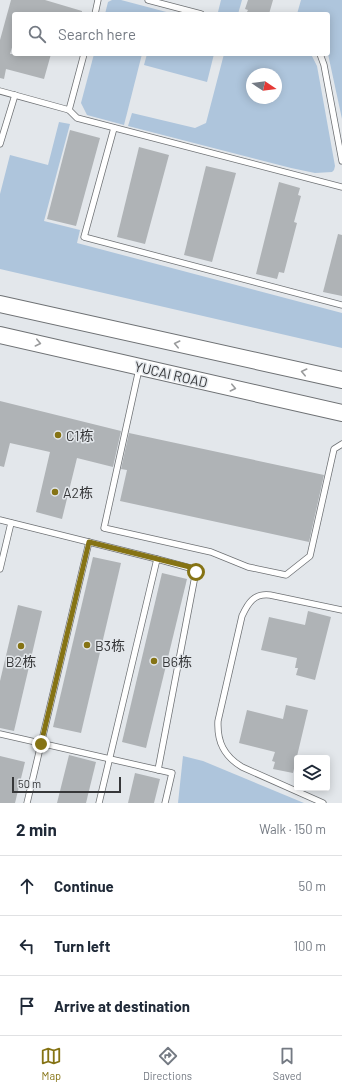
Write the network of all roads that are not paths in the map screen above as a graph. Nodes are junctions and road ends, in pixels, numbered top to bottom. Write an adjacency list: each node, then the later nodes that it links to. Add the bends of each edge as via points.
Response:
1 (98, 0): 3 (lane)
2 (148, 0): 4 (lane)
3 (95, 12)
4 (193, 12)
5 (83, 56): 9 (lane)
6 (321, 56): 12 (lane)
7 (0, 91): 8 (lane)
8 (15, 95): 9 (lane); 11 (lane)
9 (69, 110): 10 (lane, via 76,118)
10 (114, 128): 13 (lane); 15 (lane, via 84,237)
11 (0, 144)
12 (342, 162)
13 (342, 187)
14 (0, 304): 18 (main road, one-way to 14)
15 (342, 305)
16 (0, 335): 17 (main road, YUCAI ROAD, one-way to 17)
17 (140, 366): 19 (main road, YUCAI ROAD, one-way to 19); 20 (lane, via 104,528 211,552 248,567 286,575 310,556 334,449)
18 (342, 380)
19 (342, 413)
20 (342, 444)
21 (0, 520): 22 (lane)
22 (11, 523): 23 (lane); 25 (lane)
23 (89, 542): 24 (lane); 28 (lane)
24 (157, 558): 29 (lane); 30 (lane, via 190,567 196,572)
25 (0, 569)
26 (342, 610): 34 (lane, via 265,594 252,599 242,616 218,721 220,742 232,761)
27 (0, 734): 28 (lane)
28 (41, 744): 29 (lane); 31 (lane)
29 (110, 759): 30 (lane); 32 (lane)
30 (158, 770): 33 (lane, via 172,774)
31 (27, 803)
32 (99, 803)
33 (165, 803)
34 (323, 803)

